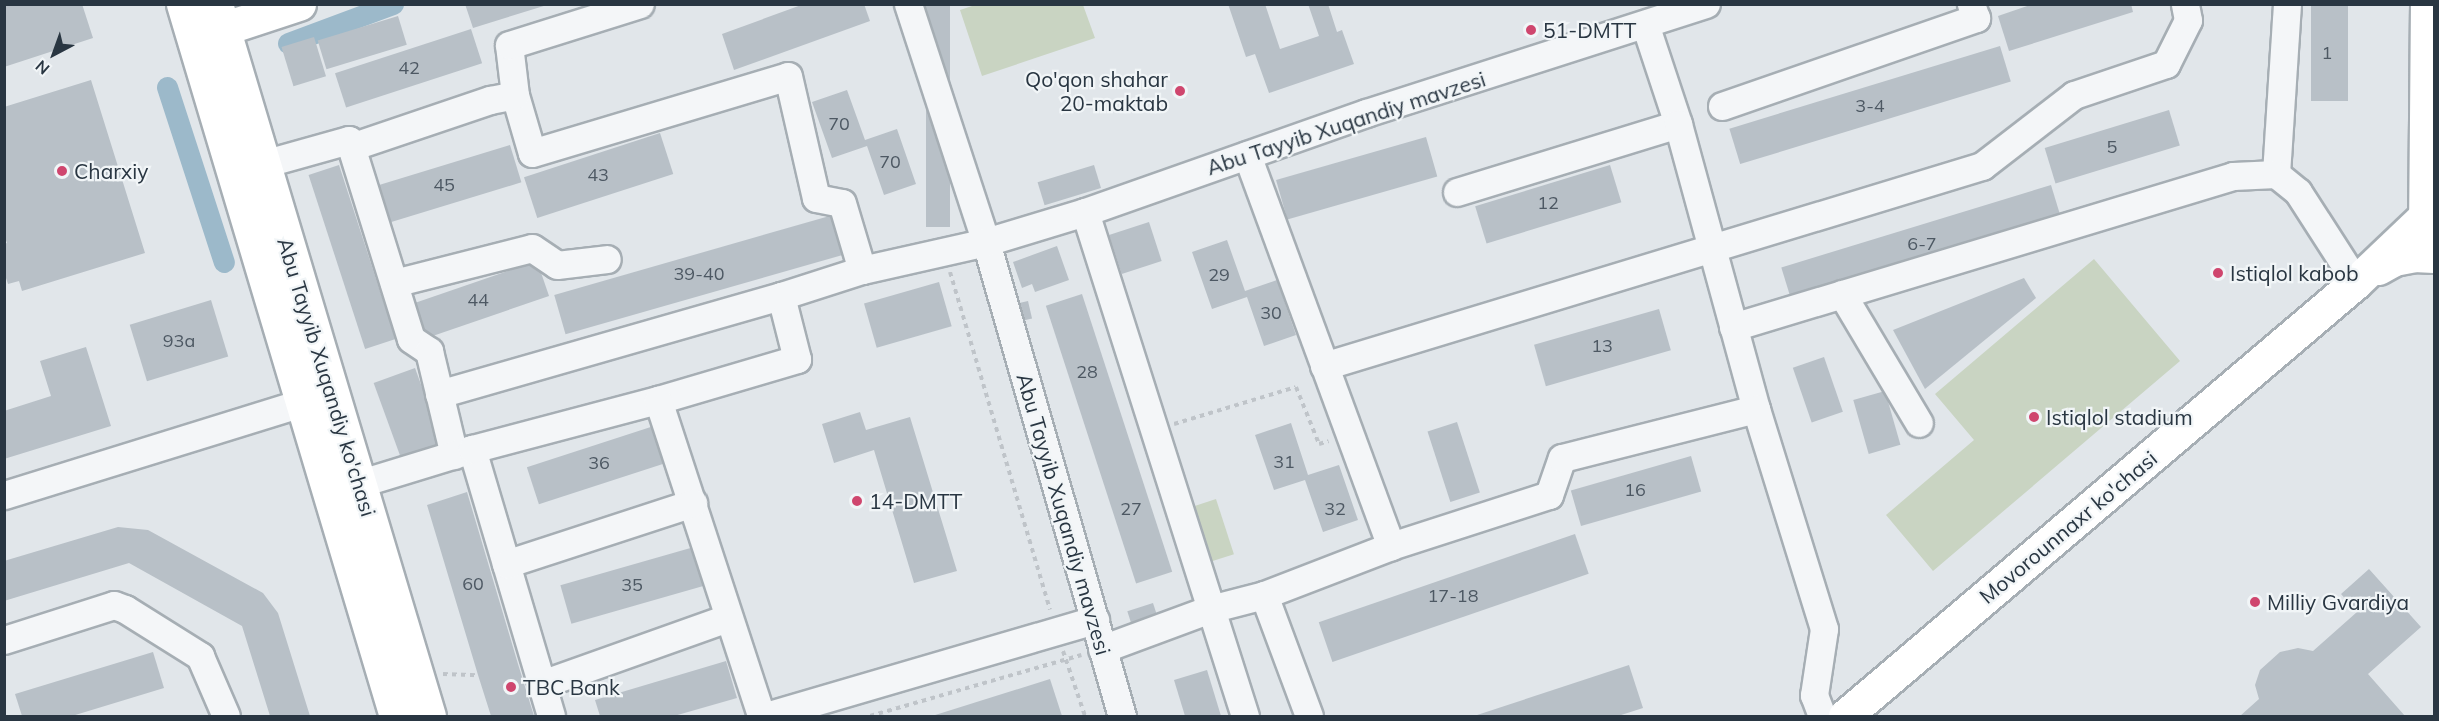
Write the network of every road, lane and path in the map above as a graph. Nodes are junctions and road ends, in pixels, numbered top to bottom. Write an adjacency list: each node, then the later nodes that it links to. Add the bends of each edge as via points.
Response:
1 (183, 4): 13 (main road)
2 (299, 4): 13 (main road)
3 (640, 4): 14 (street, via 510,45)
4 (908, 4): 24 (street, Abu Tayyib Xuqandiy mavzesi)
5 (1706, 4): 12 (street, Abu Tayyib Xuqandiy mavzesi)
6 (1971, 4): 15 (street, via 1976,18)
7 (2185, 4): 25 (street, via 2188,20 2166,64 2074,95 1982,166)
8 (2287, 4): 20 (street)
9 (2427, 4): 23 (main road)
10 (2431, 4): 11 (main road)
11 (2434, 14)
12 (1645, 24): 16 (street); 18 (street, Abu Tayyib Xuqandiy mavzesi)
13 (215, 27): 19 (main road, Abu Tayyib Xuqandiy ko'chasi); 38 (main road)
14 (515, 95): 17 (street); 29 (street, via 532,153 788,76 816,198 842,203)
15 (1722, 106)
16 (1678, 124): 21 (street); 25 (street)
17 (351, 147): 19 (street, via 350,140); 31 (street)
18 (1246, 155): 22 (street, Abu Tayyib Xuqandiy mavzesi); 35 (street)
19 (263, 164): 44 (main road, Abu Tayyib Xuqandiy ko'chasi)
20 (2276, 174): 30 (street, via 2298,192); 32 (street, via 2233,176)
21 (1457, 192)
22 (1085, 212): 24 (street, Abu Tayyib Xuqandiy mavzesi); 41 (street)
23 (2431, 217): 30 (main road, Movorounnaxr ko'chasi)
24 (986, 242): 26 (street); 52 (street, Abu Tayyib Xuqandiy mavzesi)
25 (1711, 246): 34 (street); 35 (street)
26 (944, 251): 29 (street); 53 (path)
27 (2434, 256): 30 (main road, via 2394,259)
28 (607, 259): 31 (street, via 557,265 532,248)
29 (862, 270): 33 (street)
30 (2356, 282): 72 (main road, Movorounnaxr ko'chasi)
31 (394, 283): 36 (street, via 411,339 429,351)
32 (1842, 294): 34 (street); 40 (street)
33 (781, 296): 36 (street); 37 (street, via 797,359)
34 (1733, 327): 39 (street)
35 (1324, 366): 42 (street)
36 (439, 394): 43 (street)
37 (658, 400): 43 (street); 46 (street)
38 (302, 403): 45 (street); 61 (main road)
39 (1756, 409): 47 (street, via 1562,458 1549,495); 71 (street, via 1824,629 1814,695)
40 (1919, 423)
41 (1155, 430): 42 (path, via 1296,387 1319,444); 50 (street)
42 (1349, 434): 47 (street)
43 (463, 452): 44 (street); 48 (street)
44 (358, 484): 62 (main road, Abu Tayyib Xuqandiy ko'chasi)
45 (4, 495)
46 (693, 503): 48 (street); 51 (street)
47 (1391, 546): 49 (street)
48 (506, 564): 59 (street)
49 (1264, 595): 50 (street); 70 (street)
50 (1210, 609): 55 (street); 69 (street)
51 (727, 618): 59 (street); 64 (street)
52 (1095, 620): 53 (street); 55 (street, Abu Tayyib Xuqandiy mavzesi)
53 (1056, 632): 56 (path); 65 (street)
54 (4, 640): 60 (street, via 114,605 200,656)
55 (1102, 649): 56 (path); 68 (street, Abu Tayyib Xuqandiy mavzesi)
56 (1066, 660): 66 (path); 67 (path)
57 (435, 674): 58 (path)
58 (478, 675)
59 (542, 684): 63 (street)
60 (226, 717)
61 (396, 717)
62 (429, 717)
63 (551, 717)
64 (761, 717)
65 (766, 717)
66 (870, 717)
67 (1085, 717)
68 (1122, 717)
69 (1245, 717)
70 (1309, 717)
71 (1822, 717)
72 (1845, 717)

